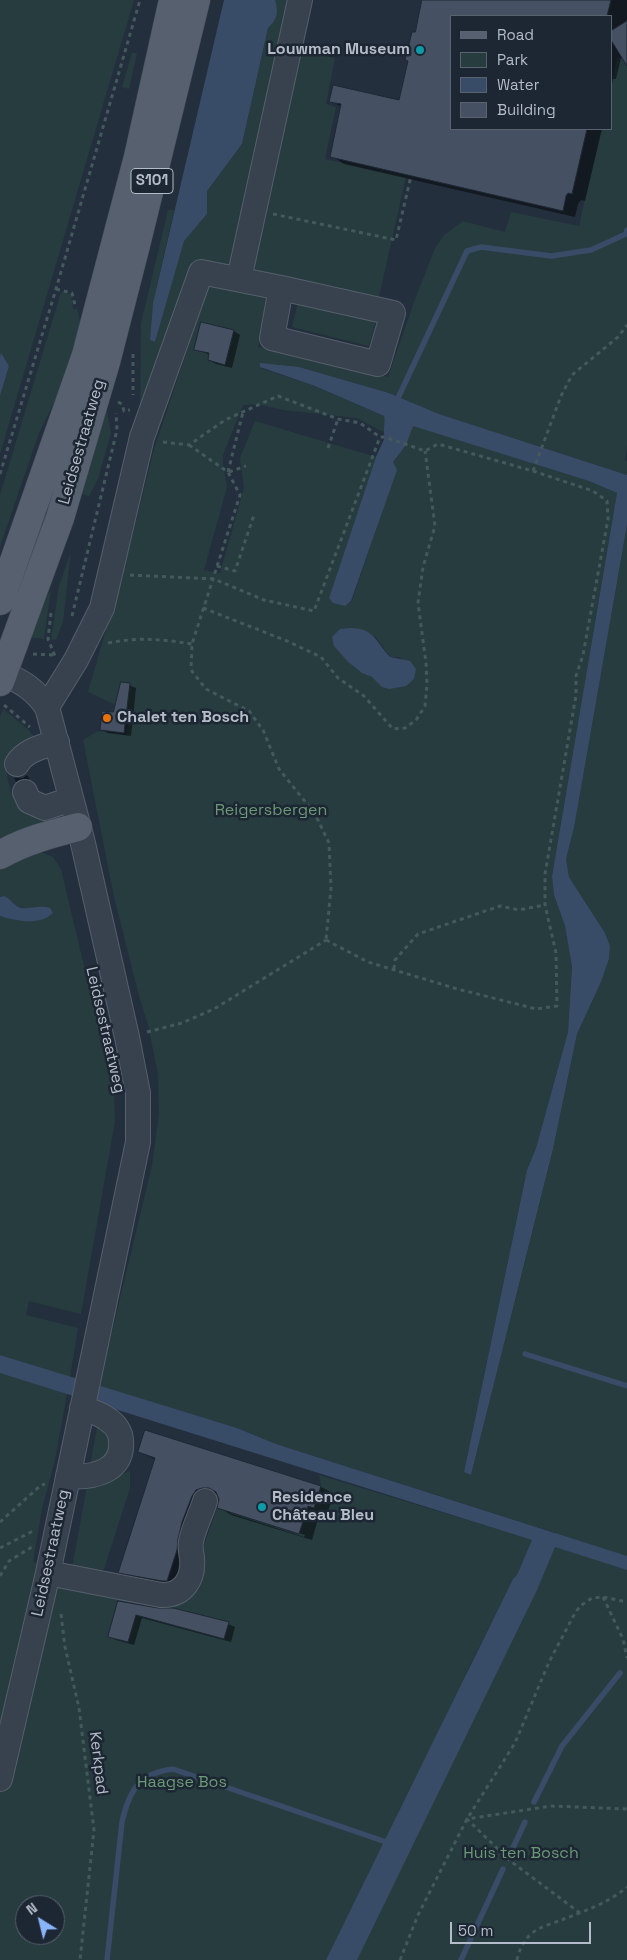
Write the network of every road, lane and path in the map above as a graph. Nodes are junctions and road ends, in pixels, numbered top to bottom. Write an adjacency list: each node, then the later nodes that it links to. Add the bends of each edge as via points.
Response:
1 (140, 0): 9 (path)
2 (173, 0): 30 (main road, Leidsestraatweg / S101, via 138,157 86,355)
3 (196, 0): 35 (main road, Leidsestraatweg / S101, via 103,371 60,518)
4 (300, 0): 6 (street)
5 (411, 176): 6 (path, via 396,240)
6 (256, 210): 7 (street)
7 (240, 279): 8 (street); 17 (street, via 201,272)
8 (281, 288): 8 (street, via 272,338 378,364 393,313)
9 (56, 289): 10 (path, via 72,293); 25 (path)
10 (74, 305)
11 (627, 325): 23 (path, via 618,337 572,375)
12 (122, 404): 13 (path)
13 (123, 409)
14 (116, 410): 31 (path, Leidsestraatweg, via 117,430)
15 (244, 411): 16 (path, via 278,396); 19 (path); 24 (path)
16 (338, 419): 18 (path, via 360,423); 20 (path)
17 (142, 437): 19 (path); 28 (street)
18 (380, 437): 21 (path); 29 (path, via 314,611 264,600)
19 (189, 445): 24 (path)
20 (328, 448)
21 (425, 452): 23 (path, via 438,444); 32 (path, via 435,526 423,567 418,603 427,684 425,706 416,720 405,728 393,730 364,696 338,678 321,657)
22 (246, 466): 24 (path)
23 (534, 469): 44 (path, via 593,491 607,500 608,519 583,655 576,676 576,695 545,874)
24 (228, 472): 27 (path, via 240,495)
25 (0, 474)
26 (254, 515): 27 (path, via 235,570)
27 (217, 566): 29 (path)
28 (110, 574): 29 (path); 37 (street, via 102,608 76,660)
29 (214, 579): 32 (path)
30 (0, 601)
31 (76, 604)
32 (203, 608): 34 (path)
33 (106, 644): 34 (path, via 159,639)
34 (192, 644): 45 (path, via 191,670 206,689 250,711 263,730 279,769 315,814 329,843 331,888)
35 (1, 675): 37 (street, Leidsestraatweg, via 24,682)
36 (0, 701): 38 (path)
37 (47, 707): 38 (street, Leidsestraatweg)
38 (54, 743): 39 (street, via 21,758); 41 (street, Leidsestraatweg)
39 (18, 764)
40 (25, 792): 41 (street, via 28,801 45,808)
41 (71, 799): 42 (street, Leidsestraatweg)
42 (78, 827): 43 (main road, via 24,843); 47 (street, Leidsestraatweg)
43 (0, 855)
44 (546, 905): 46 (path, via 519,910 500,906 418,934 395,960); 46 (path, via 556,953 557,1006 536,1009)
45 (326, 940): 46 (path, via 368,962); 47 (path, via 214,1009 182,1023)
46 (394, 969)
47 (127, 1037): 48 (street, Leidsestraatweg, via 138,1093 138,1142)
48 (82, 1408): 49 (street, Leidsestraatweg); 49 (street, via 107,1418 121,1436 122,1447 115,1464 106,1470 90,1476)
49 (68, 1476): 51 (path, via 40,1486); 52 (street, Leidsestraatweg)
50 (205, 1501): 54 (street, via 191,1542 191,1572 180,1591 161,1595)
51 (0, 1522)
52 (56, 1526): 53 (path); 54 (street, Leidsestraatweg); 55 (path, via 9,1561)
53 (0, 1548)
54 (48, 1572): 60 (street, Leidsestraatweg)
55 (0, 1576)
56 (603, 1597): 57 (path); 59 (path, via 623,1639); 62 (path, via 592,1598 574,1615 549,1662 515,1744)
57 (627, 1602)
58 (61, 1610): 65 (path, Kerkpad, via 65,1647 79,1708 94,1830)
59 (627, 1656)
60 (0, 1779)
61 (627, 1809): 62 (path, via 551,1806)
62 (468, 1819): 64 (path, via 507,1858); 66 (path, via 418,1915)
63 (627, 1887): 64 (path)
64 (580, 1913): 67 (path, via 532,1933)
65 (80, 1960)
66 (400, 1960)
67 (517, 1960)

